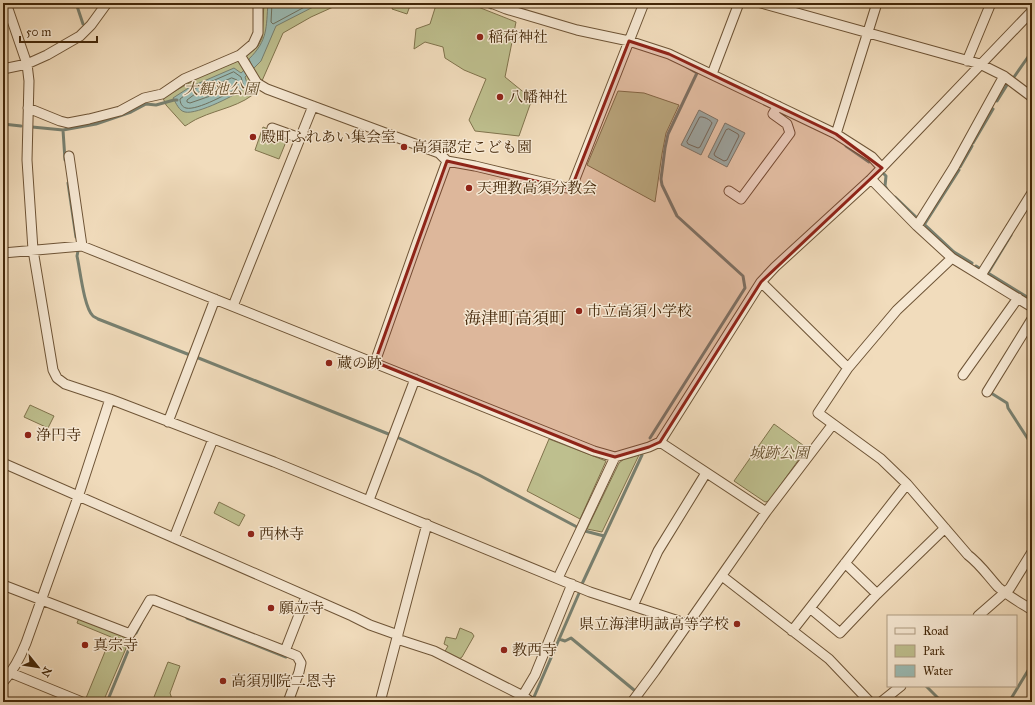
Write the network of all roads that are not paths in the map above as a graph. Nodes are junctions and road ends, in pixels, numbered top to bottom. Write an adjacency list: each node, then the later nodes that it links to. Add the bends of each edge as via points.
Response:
1 (6, 3): 16 (street)
2 (107, 3): 16 (street, via 80,36)
3 (258, 3): 14 (street, via 258,33 253,44)
4 (491, 3): 13 (street, via 577,30)
5 (644, 3): 13 (street)
6 (739, 3): 19 (street)
7 (761, 3): 10 (street)
8 (877, 3): 12 (street)
9 (991, 3): 15 (street)
10 (793, 7): 12 (street)
11 (1032, 11): 17 (street)
12 (867, 32): 15 (street); 26 (street)
13 (629, 41): 19 (street, via 669,54); 29 (street, via 573,184 567,188)
14 (240, 55): 22 (street, via 248,71 261,86); 24 (street, via 193,74 162,94 144,98 120,111 89,119 68,123)
15 (967, 61): 17 (street)
16 (27, 64): 18 (street); 24 (street)
17 (980, 64): 20 (street); 30 (street)
18 (3, 69)
19 (712, 74): 23 (street)
20 (1004, 76): 21 (street); 34 (street, via 954,167)
21 (1032, 97)
22 (313, 106): 27 (street); 29 (street, via 439,153)
23 (778, 106): 26 (street); 32 (street, via 773,114 787,124 790,133 741,199)
24 (28, 108): 36 (street, via 27,160)
25 (272, 128): 27 (street)
26 (836, 134): 30 (street, via 872,158)
27 (300, 138): 43 (street)
28 (69, 156): 35 (street)
29 (448, 161): 46 (street)
30 (882, 168): 31 (street)
31 (871, 179): 34 (street); 40 (street)
32 (729, 191)
33 (1032, 193): 39 (street)
34 (916, 226): 38 (street)
35 (82, 246): 36 (street); 42 (street)
36 (33, 250): 37 (street); 51 (street, via 53,370 57,378 65,384)
37 (3, 253)
38 (952, 258): 39 (street); 47 (street, via 897,310)
39 (981, 276): 41 (street)
40 (761, 282): 47 (street); 55 (street)
41 (1018, 298): 44 (street); 48 (street)
42 (215, 299): 43 (street); 52 (street)
43 (233, 306): 46 (street)
44 (1032, 307)
45 (1032, 319): 50 (street)
46 (375, 362): 49 (street)
47 (848, 368): 53 (street, via 818,413)
48 (963, 375)
49 (415, 379): 56 (street, via 594,451); 61 (street)
50 (987, 392)
51 (110, 399): 52 (street); 60 (street)
52 (168, 422): 54 (street)
53 (833, 424): 59 (street, via 881,459); 62 (street)
54 (213, 439): 61 (street); 65 (street)
55 (660, 442): 56 (street); 58 (street)
56 (615, 457): 69 (street)
57 (3, 463): 60 (street)
58 (706, 473): 62 (street); 76 (street, via 658,550)
59 (907, 484): 64 (street); 67 (street)
60 (78, 497): 65 (street); 75 (street)
61 (369, 500): 63 (street)
62 (766, 512): 68 (street)
63 (427, 524): 69 (street); 82 (street)
64 (945, 528): 72 (street); 73 (street)
65 (174, 538): 74 (street)
66 (1032, 552): 72 (street)
67 (845, 563): 73 (street); 77 (street)
68 (722, 576): 80 (street); 81 (street)
69 (558, 578): 70 (street)
70 (572, 584): 76 (street); 87 (street, via 543,658)
71 (3, 585): 75 (street)
72 (1005, 593): 78 (street); 79 (street)
73 (877, 594): 77 (street, via 840,632)
74 (306, 597): 82 (street); 83 (street)
75 (42, 600): 83 (street, via 130,634 150,600 154,600); 84 (street, via 18,662)
76 (633, 606): 80 (street)
77 (810, 608): 81 (street)
78 (1032, 610)
79 (979, 615)
80 (688, 624): 92 (street)
81 (792, 630): 93 (street, via 829,659)
82 (397, 637): 87 (street, via 434,651); 90 (street)
83 (285, 651): 89 (street, via 297,656 301,663)
84 (11, 673): 85 (street); 88 (street)
85 (3, 682)
86 (900, 687): 94 (street)
87 (521, 699): 91 (street)
88 (82, 702)
89 (288, 702)
90 (380, 702)
91 (531, 702)
92 (632, 702)
93 (870, 702)
94 (881, 702)

